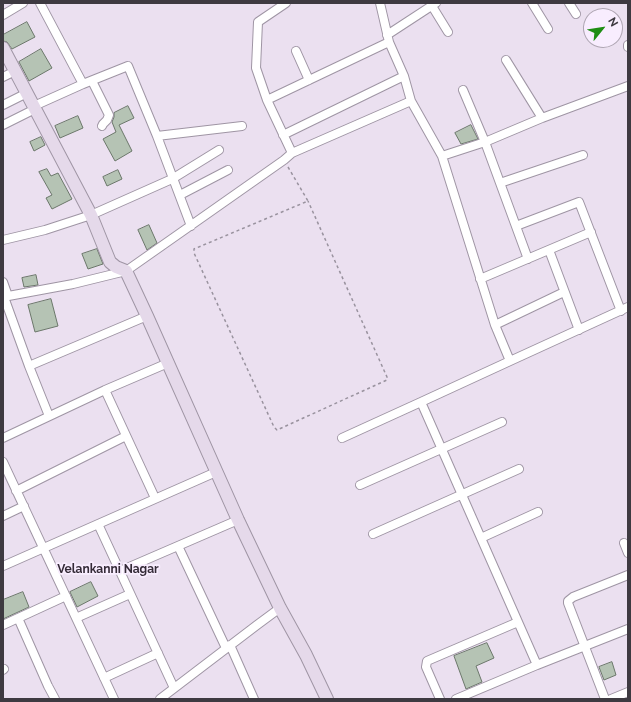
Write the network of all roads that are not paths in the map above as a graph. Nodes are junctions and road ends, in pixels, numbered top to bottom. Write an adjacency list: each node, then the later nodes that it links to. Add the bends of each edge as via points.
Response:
1 (23, 3): 8 (street)
2 (40, 3): 21 (street)
3 (286, 3): 25 (street, via 258,22 256,68)
4 (380, 3): 12 (street)
5 (532, 3): 10 (street)
6 (570, 3): 9 (street)
7 (434, 4): 11 (street); 12 (street)
8 (3, 14)
9 (576, 14)
10 (548, 29)
11 (448, 32)
12 (388, 38): 17 (street); 19 (street)
13 (3, 48): 16 (main road)
14 (296, 51): 19 (street)
15 (506, 60): 29 (street)
16 (15, 71): 18 (street); 24 (main road)
17 (404, 76): 26 (street); 33 (street)
18 (3, 77)
19 (309, 80): 25 (street)
20 (92, 82): 21 (street); 31 (street, via 109,115); 34 (street, via 128,66)
21 (83, 84): 28 (street)
22 (628, 86): 29 (street)
23 (463, 90): 35 (street)
24 (27, 93): 27 (street); 28 (main road)
25 (267, 100): 33 (street)
26 (411, 100): 37 (street); 39 (street)
27 (3, 105)
28 (35, 108): 30 (street); 44 (main road)
29 (542, 118): 35 (street)
30 (3, 125)
31 (102, 126)
32 (242, 126): 34 (street)
33 (283, 135): 37 (street)
34 (157, 136): 41 (street)
35 (485, 142): 39 (street); 42 (street)
36 (219, 150): 41 (street)
37 (292, 153): 45 (street)
38 (583, 155): 42 (street)
39 (442, 156): 52 (street)
40 (228, 170): 43 (street)
41 (172, 179): 43 (street); 44 (street)
42 (500, 183): 46 (street)
43 (180, 195): 45 (street)
44 (91, 215): 48 (street, via 45,230); 51 (main road, via 110,262)
45 (191, 226): 51 (street)
46 (516, 226): 47 (street, via 579,202); 50 (street)
47 (591, 232): 49 (street); 56 (street)
48 (3, 239)
49 (549, 250): 50 (street); 54 (street)
50 (528, 259): 52 (street)
51 (126, 271): 55 (street); 57 (main road)
52 (480, 279): 58 (street)
53 (3, 282): 55 (street)
54 (564, 292): 58 (street); 59 (street)
55 (5, 297): 62 (street)
56 (625, 309): 59 (street)
57 (147, 316): 61 (main road); 62 (street)
58 (495, 325): 60 (street)
59 (579, 330): 60 (street)
60 (510, 361): 64 (street)
61 (168, 363): 63 (street); 73 (main road)
62 (29, 366): 65 (street)
63 (105, 390): 65 (street); 67 (street)
64 (422, 402): 69 (street); 70 (street)
65 (49, 416): 68 (street)
66 (502, 422): 70 (street)
67 (126, 436): 75 (street); 77 (street)
68 (3, 438)
69 (342, 438)
70 (442, 449): 74 (street); 76 (street)
71 (3, 462): 75 (street)
72 (519, 469): 76 (street)
73 (216, 472): 77 (street); 81 (main road)
74 (360, 485)
75 (16, 491): 78 (street)
76 (463, 496): 83 (street); 84 (street)
77 (155, 498): 82 (street)
78 (24, 506): 80 (street); 87 (street)
79 (538, 512): 84 (street)
80 (3, 516)
81 (238, 520): 86 (street); 94 (main road)
82 (98, 524): 87 (street); 90 (street)
83 (373, 534)
84 (481, 538): 97 (street)
85 (624, 543): 88 (street)
86 (178, 546): 90 (street); 100 (street)
87 (43, 548): 89 (street); 93 (street)
88 (628, 553)
89 (3, 566)
90 (120, 571): 92 (street)
91 (628, 575): 101 (street, via 568,601)
92 (130, 594): 96 (street); 102 (street)
93 (66, 596): 95 (street); 96 (street)
94 (280, 608): 100 (street); 111 (main road)
95 (18, 618): 98 (street); 107 (street)
96 (76, 618): 104 (street)
97 (518, 622): 103 (street); 112 (street, via 427,661 426,667)
98 (3, 625)
99 (628, 629): 101 (street)
100 (228, 646): 105 (street); 110 (street)
101 (584, 646): 103 (street); 114 (street)
102 (158, 653): 104 (street); 105 (street)
103 (537, 665): 113 (street)
104 (104, 678): 108 (street)
105 (174, 688): 109 (street)
106 (628, 692): 115 (street)
107 (56, 699)
108 (114, 699)
109 (160, 699)
110 (254, 699)
111 (327, 699)
112 (440, 699)
113 (456, 699)
114 (605, 699)
115 (611, 699)

